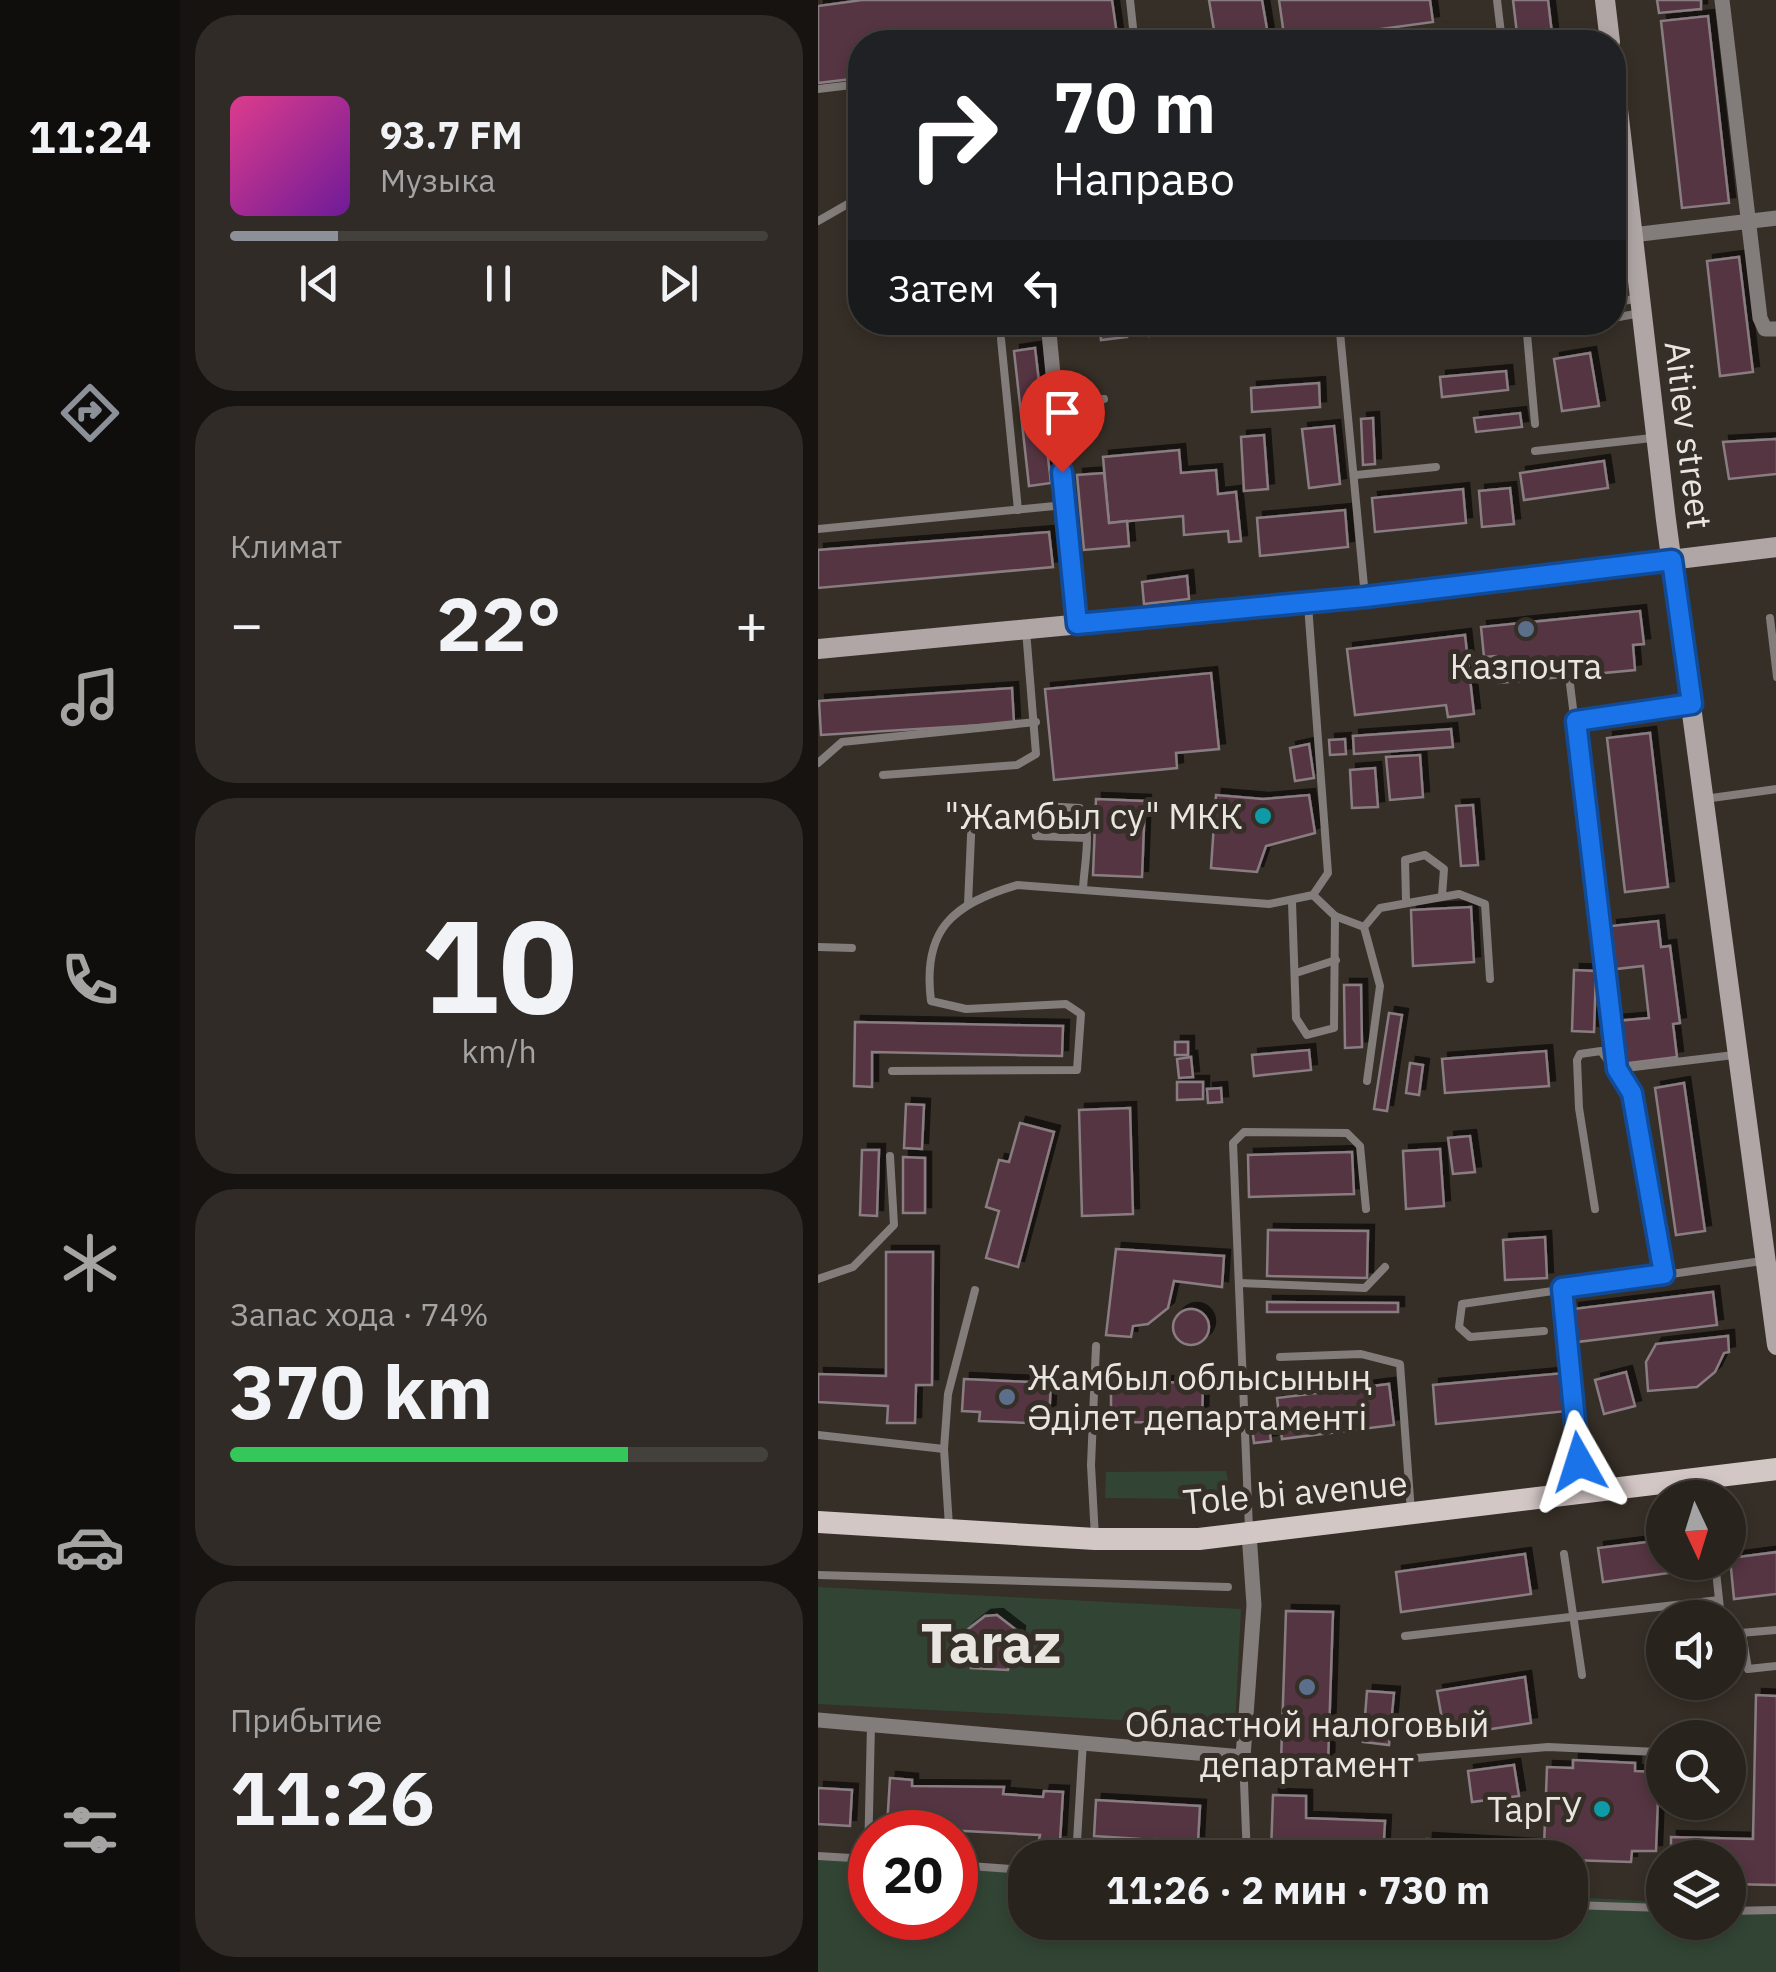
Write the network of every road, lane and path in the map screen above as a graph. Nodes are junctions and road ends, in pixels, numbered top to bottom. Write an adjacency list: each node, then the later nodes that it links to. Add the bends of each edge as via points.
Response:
1 (1130, 0): 5 (lane)
2 (1497, 0): 6 (lane)
3 (1606, 0): 7 (street)
4 (1722, 0): 14 (street)
5 (1133, 30)
6 (1501, 30)
7 (1609, 30)
8 (848, 85): 9 (lane)
9 (818, 89)
10 (1626, 182): 15 (street, Aitiev street)
11 (848, 205): 13 (lane)
12 (1776, 218): 14 (street)
13 (818, 221)
14 (1750, 222): 15 (street); 19 (street, via 1760,318 1766,329)
15 (1632, 235): 17 (street, Aitiev street)
16 (1626, 304): 17 (lane)
17 (1640, 306): 18 (lane); 27 (street, Aitiev street)
18 (1626, 312)
19 (1776, 329)
20 (1049, 335): 25 (street)
21 (1340, 335): 30 (lane)
22 (1527, 335): 26 (lane)
23 (1001, 338): 32 (lane)
24 (1104, 399): 25 (lane)
25 (1056, 406): 31 (street)
26 (1535, 424)
27 (1657, 437): 28 (lane); 35 (street, Aitiev street)
28 (1536, 451)
29 (1436, 467): 30 (lane)
30 (1356, 475): 36 (lane)
31 (1065, 505): 32 (lane); 39 (street)
32 (1018, 510): 33 (lane)
33 (818, 529)
34 (1776, 548): 35 (street)
35 (1672, 560): 36 (street); 44 (street, Aitiev street)
36 (1365, 597): 37 (street)
37 (1308, 600): 39 (street); 54 (lane, via 1328,873)
38 (1770, 618): 42 (lane)
39 (1077, 624): 40 (street)
40 (1026, 628): 41 (street); 46 (lane)
41 (818, 649)
42 (1776, 677)
43 (1570, 684): 45 (lane)
44 (1692, 704): 45 (lane); 50 (street, Aitiev street)
45 (1576, 721): 67 (lane)
46 (1036, 722): 47 (lane, via 842,742); 48 (lane, via 1036,754 1017,766)
47 (818, 763)
48 (884, 775)
49 (1776, 789): 50 (lane)
50 (1704, 799): 66 (street, Aitiev street)
51 (972, 814): 58 (lane)
52 (1086, 838): 52 (lane, via 1080,808 1043,806 1034,817 1036,836); 53 (lane)
53 (1083, 889): 57 (lane); 58 (lane, via 1017,885)
54 (1313, 896): 57 (lane); 59 (lane)
55 (1442, 896): 56 (lane); 56 (lane, via 1444,870 1425,855 1405,860); 65 (lane, via 1459,894 1484,904)
56 (1406, 900): 60 (lane, via 1380,908)
57 (1292, 902): 64 (lane)
58 (968, 904): 68 (lane, via 950,914 931,952 931,1001 966,1009 1066,1004 1081,1014 1077,1070)
59 (1335, 916): 60 (lane); 63 (lane)
60 (1364, 927): 69 (lane, via 1380,986)
61 (818, 947): 62 (lane)
62 (852, 948)
63 (1336, 960): 64 (lane); 64 (lane, via 1334,1028 1307,1035 1296,1018)
64 (1296, 974)
65 (1490, 979)
66 (1738, 1054): 67 (lane); 71 (street, Aitiev street)
67 (1617, 1069): 73 (lane, via 1601,1051 1578,1060); 76 (lane, via 1632,1093)
68 (892, 1071)
69 (1367, 1080)
70 (890, 1156): 77 (lane, via 894,1225 853,1268)
71 (1767, 1196): 74 (street, Aitiev street)
72 (1366, 1209): 78 (lane, via 1360,1146 1347,1133 1244,1132 1232,1143)
73 (1595, 1209)
74 (1765, 1261): 76 (lane); 83 (street, Aitiev street)
75 (1384, 1267): 78 (lane, via 1365,1288)
76 (1664, 1274): 79 (lane)
77 (818, 1279)
78 (1238, 1284): 94 (lane)
79 (1562, 1288): 81 (lane, via 1462,1304 1459,1327 1470,1337); 90 (lane)
80 (976, 1290): 86 (lane, via 948,1394)
81 (1544, 1331)
82 (1096, 1346): 95 (lane)
83 (1776, 1346)
84 (1280, 1356): 91 (lane, via 1361,1354 1400,1364)
85 (818, 1436): 86 (lane)
86 (944, 1449): 93 (lane)
87 (1776, 1469): 88 (main road, Tole bi avenue)
88 (1736, 1480)
89 (1646, 1491): 90 (main road, Tole bi avenue)
90 (1583, 1494): 91 (main road, Tole bi avenue)
91 (1411, 1517): 94 (main road, Tole bi avenue)
92 (818, 1522): 93 (main road, Tole bi avenue)
93 (950, 1530): 95 (main road, Tole bi avenue)
94 (1249, 1533): 95 (main road, Tole bi avenue); 113 (street, via 1254,1605)
95 (1095, 1539)
96 (1564, 1554): 102 (lane)
97 (818, 1575): 99 (lane)
98 (1717, 1580): 100 (lane)
99 (1228, 1586)
100 (1719, 1600)
101 (1646, 1609): 102 (lane)
102 (1574, 1617): 105 (lane); 108 (lane)
103 (1776, 1630): 104 (lane)
104 (1746, 1633)
105 (1405, 1636)
106 (1746, 1657): 107 (lane, via 1748,1669)
107 (1776, 1666)
108 (1582, 1675)
109 (818, 1720): 110 (street)
110 (871, 1724): 111 (street); 114 (lane)
111 (1083, 1741): 113 (street); 115 (lane)
112 (1646, 1751): 113 (lane, via 1548,1747 1309,1767)
113 (1242, 1757): 116 (lane)
114 (870, 1810)
115 (1077, 1840)
116 (1246, 1840)
117 (818, 1856): 118 (lane)
118 (848, 1858)
119 (978, 1867): 120 (lane)
120 (1008, 1869)
121 (1588, 1906): 122 (lane)
122 (1646, 1907)
123 (1746, 1910): 124 (lane)
124 (1776, 1910)

